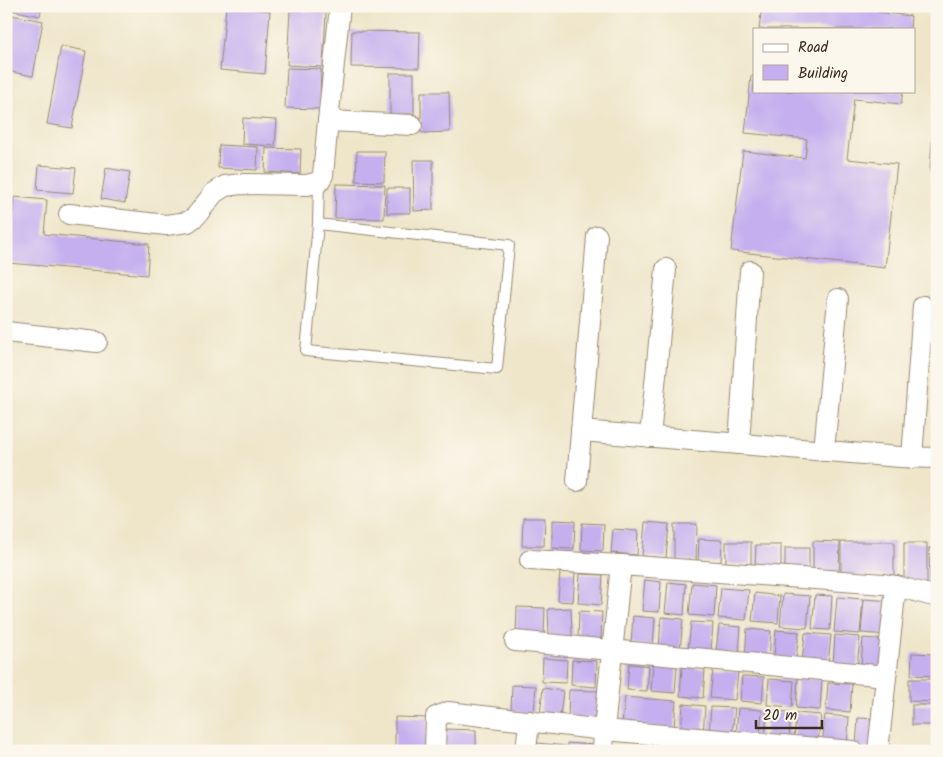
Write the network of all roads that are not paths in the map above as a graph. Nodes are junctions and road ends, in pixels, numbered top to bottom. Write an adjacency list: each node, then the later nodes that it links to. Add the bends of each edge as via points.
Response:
1 (340, 6): 2 (street)
2 (328, 121): 3 (street); 4 (street)
3 (412, 125)
4 (319, 182): 5 (street, via 226,186 214,193 188,222 166,225); 6 (lane)
5 (69, 214)
6 (318, 224): 6 (lane, via 306,351 497,368 509,245)
7 (597, 236): 14 (street)
8 (666, 269): 15 (street)
9 (750, 271): 16 (street)
10 (838, 299): 17 (street)
11 (923, 306): 18 (street)
12 (6, 332): 13 (street)
13 (97, 342)
14 (581, 431): 15 (street); 20 (street)
15 (650, 437): 16 (street)
16 (738, 444): 17 (street)
17 (824, 451): 18 (street)
18 (912, 458): 19 (street)
19 (937, 458)
20 (577, 481)
21 (530, 560): 22 (street)
22 (621, 565): 23 (street); 26 (street)
23 (896, 586): 24 (street); 27 (street)
24 (937, 597)
25 (515, 642): 26 (street)
26 (612, 651): 27 (street); 29 (street)
27 (886, 676): 35 (street)
28 (529, 721): 29 (street); 31 (street, via 448,712 436,717); 32 (street)
29 (604, 730): 30 (street); 33 (street)
30 (686, 744): 34 (street)
31 (435, 751)
32 (526, 751)
33 (603, 751)
34 (853, 751)
35 (878, 751)

